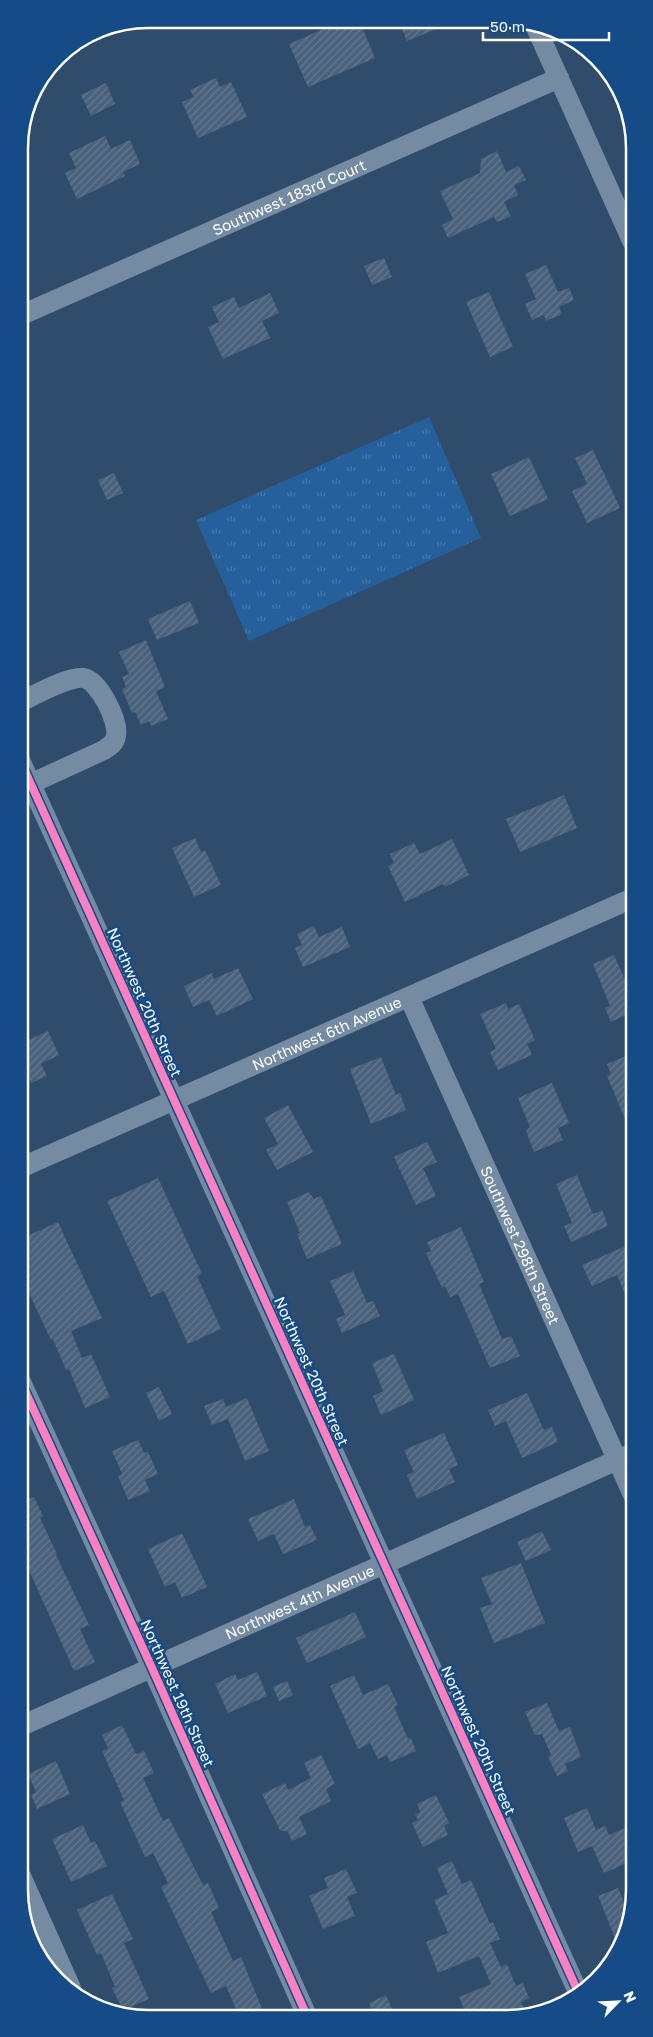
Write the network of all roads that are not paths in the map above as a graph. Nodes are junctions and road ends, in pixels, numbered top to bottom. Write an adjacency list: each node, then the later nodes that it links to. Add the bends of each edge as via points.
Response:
1 (538, 32): 2 (street)
2 (559, 78): 3 (street); 4 (street, Southwest 183rd Court)
3 (626, 227)
4 (28, 312)
5 (28, 699): 7 (street, via 71,680 83,678 92,681 110,710 116,735 113,744 104,750)
6 (28, 779): 7 (street, Northwest 20th Street)
7 (30, 784): 10 (street, Northwest 20th Street)
8 (626, 901): 9 (street, Northwest 6th Avenue)
9 (408, 997): 10 (street, Northwest 6th Avenue); 13 (street, Southwest 298th Street)
10 (174, 1101): 11 (street, Northwest 6th Avenue); 15 (street, Northwest 20th Street)
11 (28, 1165)
12 (28, 1399): 16 (street, Northwest 19th Street)
13 (625, 1454)
14 (626, 1456): 15 (street, Northwest 4th Avenue)
15 (384, 1564): 16 (street, Northwest 4th Avenue); 20 (street, Northwest 20th Street)
16 (152, 1668): 17 (street, Northwest 4th Avenue); 21 (street, Northwest 19th Street)
17 (28, 1723)
18 (28, 1892): 19 (street)
19 (66, 1977)
20 (576, 1987)
21 (305, 2010)

